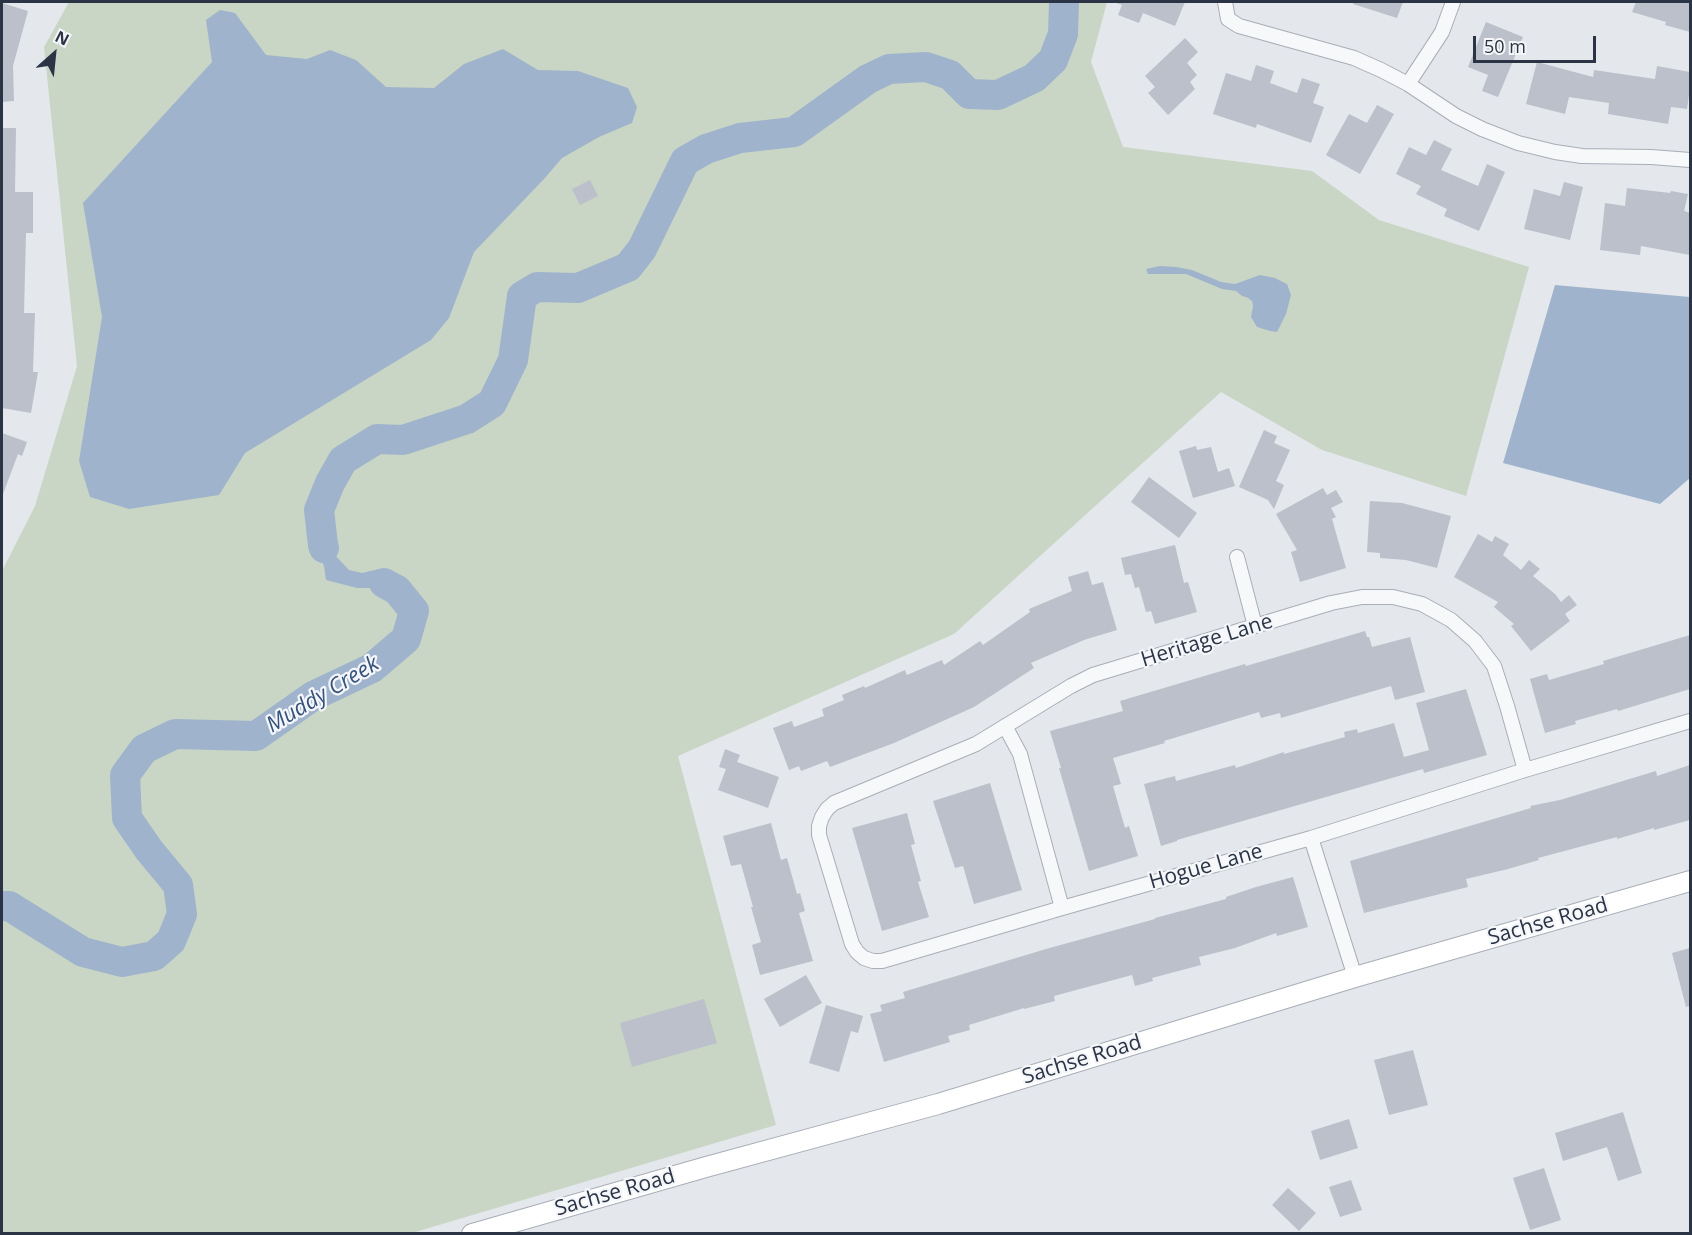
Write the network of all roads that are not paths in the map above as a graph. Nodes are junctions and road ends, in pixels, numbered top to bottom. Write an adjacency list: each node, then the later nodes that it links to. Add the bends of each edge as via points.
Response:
1 (1225, 2): 3 (street, via 1228,19 1239,26 1354,58)
2 (1452, 2): 3 (street, via 1442,32)
3 (1408, 84): 4 (street, via 1456,116 1518,143 1582,156)
4 (1690, 160)
5 (1237, 557): 6 (street)
6 (1256, 626): 8 (street, Heritage Lane, via 1093,675); 9 (street, Heritage Lane, via 1362,597 1393,597 1422,604 1451,620 1475,641 1494,666)
7 (1690, 721): 9 (street, Hogue Lane)
8 (1005, 726): 10 (street, Heritage Lane, via 976,744 834,803); 13 (street, via 1020,754)
9 (1525, 770): 11 (street, Hogue Lane)
10 (822, 817): 13 (street, Hogue Lane, via 819,835 849,936 864,958 891,959)
11 (1311, 838): 13 (street, Hogue Lane); 14 (street)
12 (1690, 881): 14 (main road, Sachse Road)
13 (1062, 908)
14 (1355, 977): 15 (main road, Sachse Road, via 938,1104)
15 (472, 1233)

